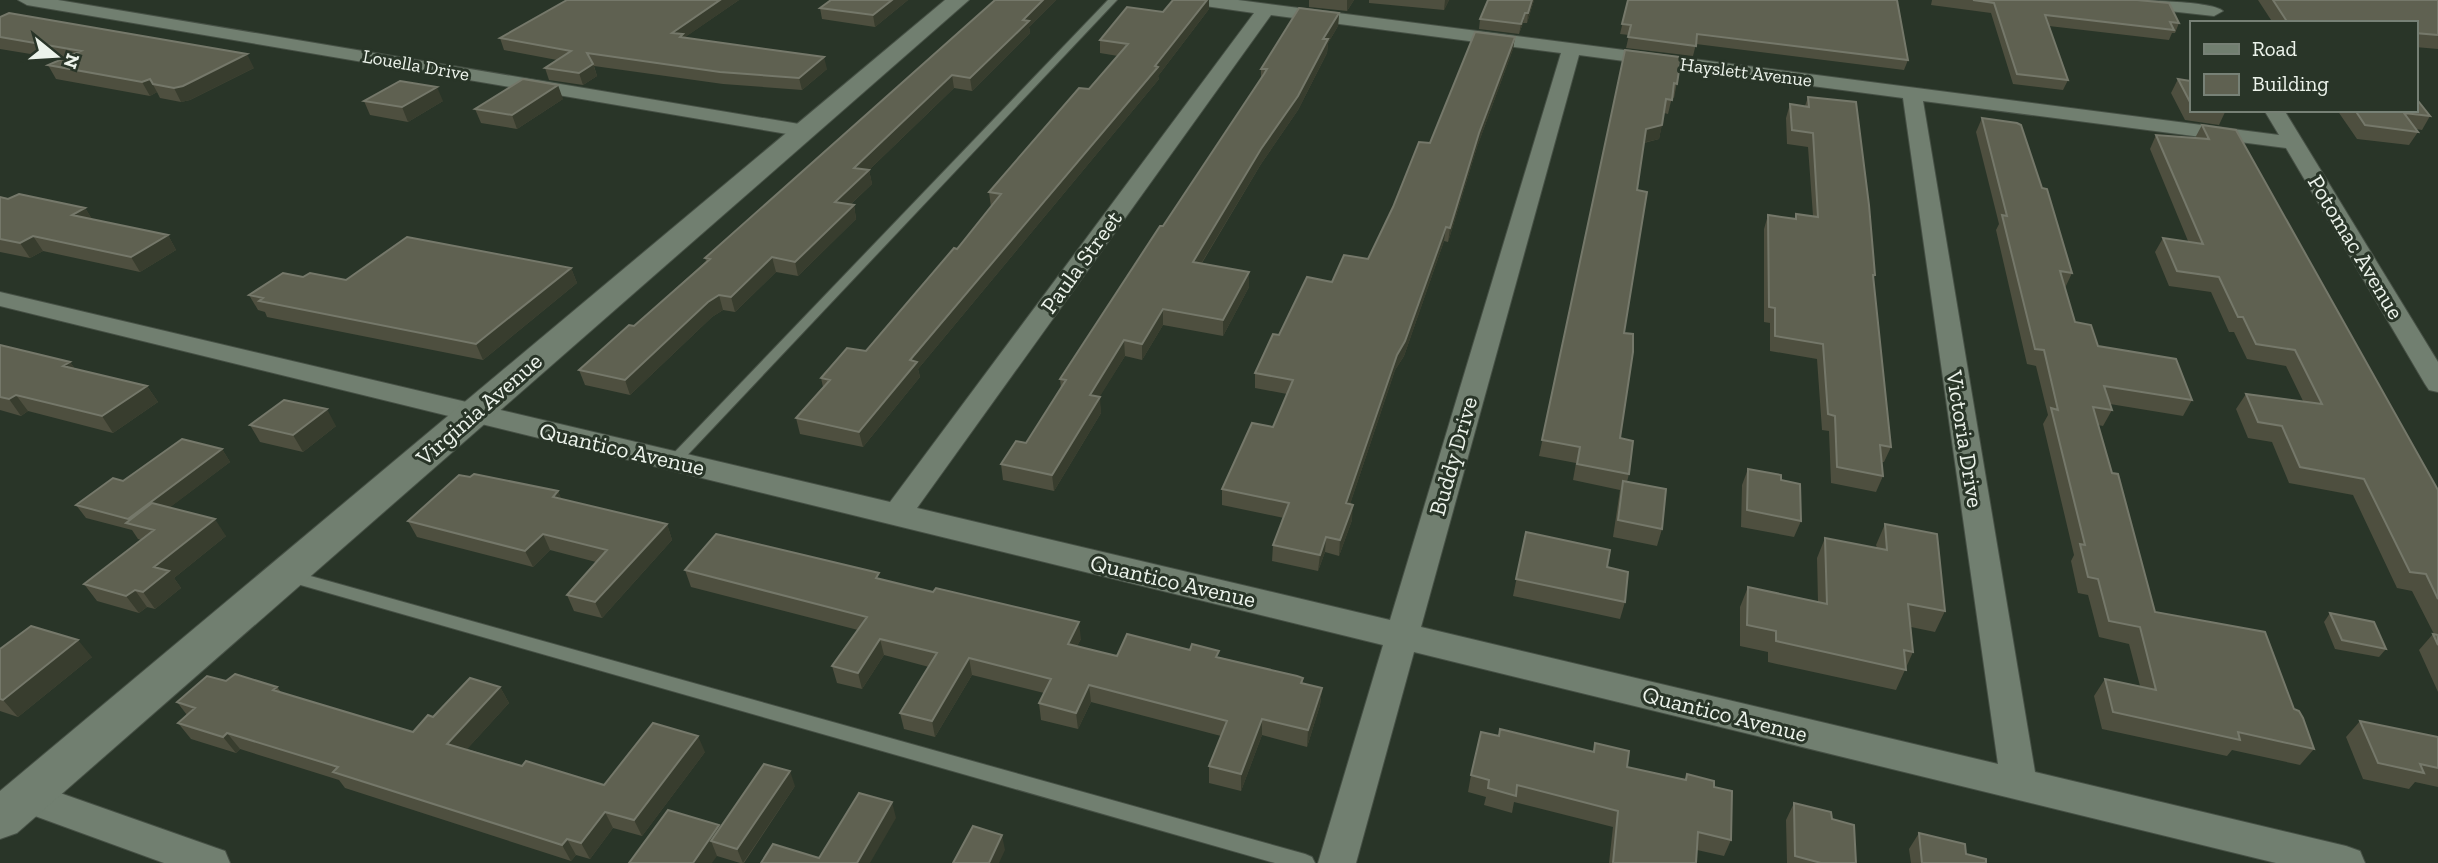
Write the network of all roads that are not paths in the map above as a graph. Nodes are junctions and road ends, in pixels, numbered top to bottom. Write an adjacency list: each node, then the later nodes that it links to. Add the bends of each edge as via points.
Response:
1 (27, 0): 11 (street, Louella Drive)
2 (958, 0): 11 (street, Virginia Avenue)
3 (1113, 0): 16 (lane)
4 (1198, 0): 6 (street, Hayslett Avenue)
5 (2115, 0): 7 (street)
6 (1266, 9): 8 (street, Hayslett Avenue); 17 (street, Paula Street)
7 (2214, 11)
8 (1571, 49): 9 (street, Hayslett Avenue); 19 (street, Buddy Drive)
9 (1912, 93): 12 (street, Hayslett Avenue); 20 (street, Victoria Drive)
10 (2275, 112): 12 (street, Potomac Avenue)
11 (805, 131): 15 (street, Virginia Avenue)
12 (2293, 143): 14 (street, Potomac Avenue)
13 (0, 299): 15 (street, Quantico Avenue)
14 (2438, 384)
15 (474, 413): 16 (street, Quantico Avenue); 18 (street, Virginia Avenue)
16 (674, 461): 17 (street, Quantico Avenue)
17 (896, 515): 19 (street, Quantico Avenue)
18 (285, 575): 21 (street, Virginia Avenue); 23 (lane)
19 (1401, 636): 20 (street, Quantico Avenue); 24 (street, Buddy Drive)
20 (2019, 785): 25 (street, Quantico Avenue)
21 (13, 808): 22 (street)
22 (211, 863)
23 (1305, 863)
24 (1337, 863)
25 (2346, 863)

